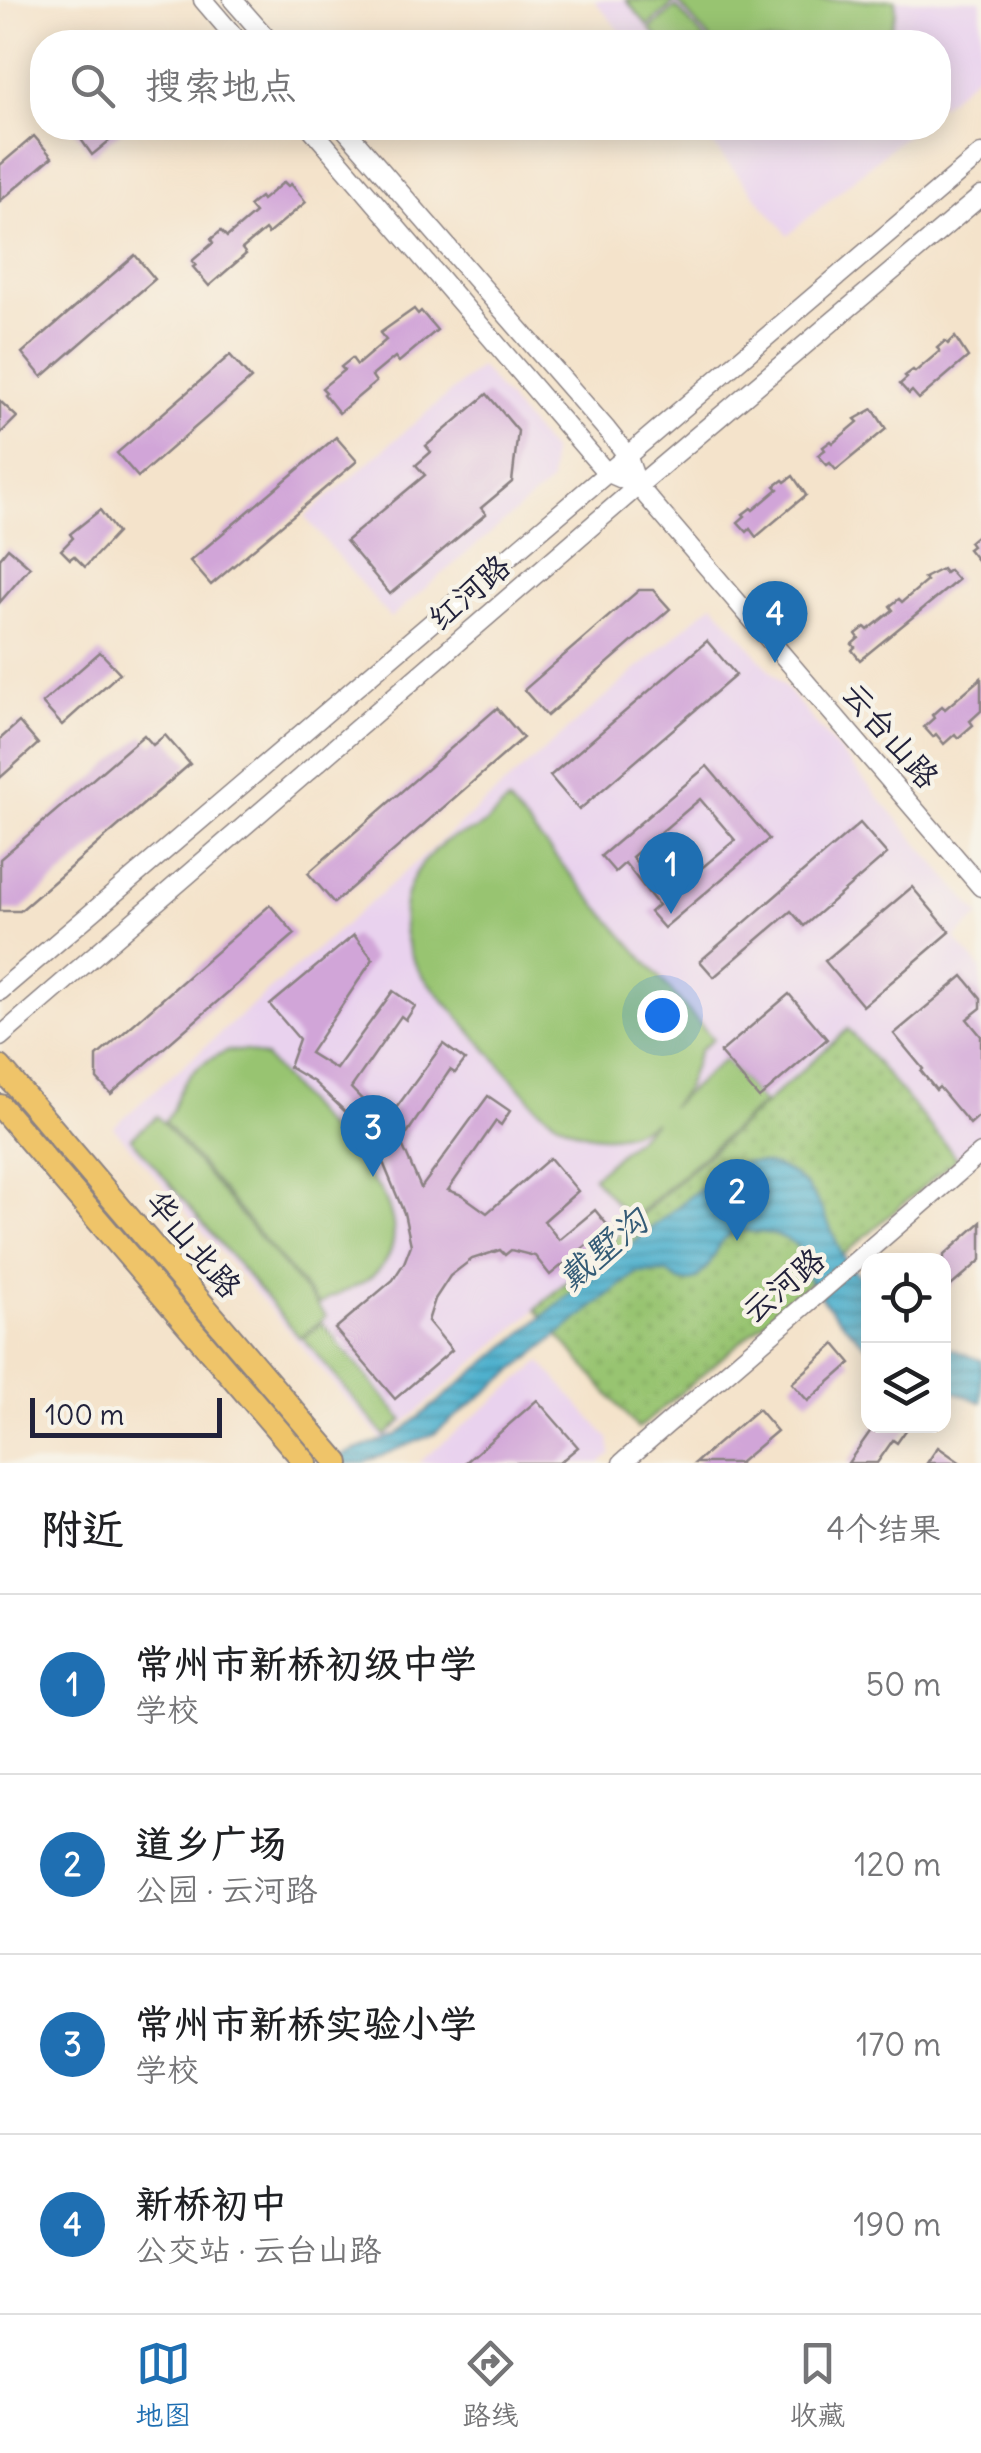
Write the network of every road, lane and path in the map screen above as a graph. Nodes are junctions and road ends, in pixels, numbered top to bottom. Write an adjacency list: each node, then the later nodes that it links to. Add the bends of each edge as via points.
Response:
1 (203, 0): 3 (street)
2 (233, 0): 4 (street)
3 (229, 30)
4 (259, 30)
5 (321, 140): 10 (street, 云台山路)
6 (354, 140): 9 (street, 云台山路)
7 (981, 154): 9 (street, 红河路)
8 (981, 196): 11 (street, 红河路)
9 (626, 455): 10 (street, 红河路); 11 (street, 云台山路)
10 (606, 472): 11 (street, 云台山路); 13 (street, 红河路)
11 (638, 486): 12 (street, 云台山路); 14 (street, 红河路)
12 (981, 887)
13 (0, 992)
14 (0, 1037)
15 (0, 1067): 19 (main road, 华山北路)
16 (0, 1106): 18 (main road, 华山北路)
17 (981, 1153): 20 (street, 云河路)
18 (303, 1460)
19 (338, 1463)
20 (622, 1463)

